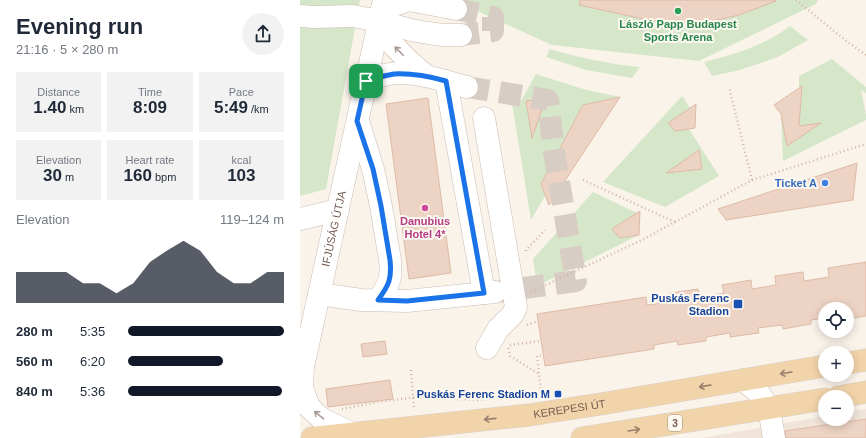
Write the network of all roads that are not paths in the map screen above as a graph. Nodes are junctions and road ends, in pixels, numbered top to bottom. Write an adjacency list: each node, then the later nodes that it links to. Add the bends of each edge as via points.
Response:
1 (382, 10): 1 (street, via 411,30 428,34 443,35 458,21 409,0); 2 (street, via 354,16); 3 (street, one-way to 1, via 394,46); 4 (street, IFJÚSÁG ÚTJA)
2 (300, 16)
3 (426, 76): 4 (street, via 394,74); 5 (street)
4 (366, 81): 8 (street, IFJÚSÁG ÚTJA)
5 (446, 81): 6 (street); 12 (street, via 490,293 407,301)
6 (467, 87)
7 (484, 118): 14 (street, via 516,307)
8 (357, 121): 9 (street, IFJÚSÁG ÚTJA); 12 (street, via 373,169 390,260 390,282)
9 (338, 210): 10 (street); 11 (street, IFJÚSÁG ÚTJA)
10 (300, 219)
11 (319, 294): 12 (street); 13 (street, IFJÚSÁG ÚTJA)
12 (378, 300)
13 (304, 348): 23 (street, IFJÚSÁG ÚTJA, one-way to 13, via 322,419 309,406 302,388)
14 (487, 348)
15 (866, 360): 16 (main road)
16 (854, 362)
17 (818, 367): 18 (main road, KEREPESI ÚT, one-way to 18)
18 (743, 380): 22 (street, via 758,392); 23 (main road, KEREPESI ÚT, one-way to 23, via 529,415)
19 (866, 392): 20 (main road)
20 (854, 394)
21 (818, 400): 22 (main road, 3)
22 (769, 408): 26 (main road, 3, one-way to 22); 27 (street)
23 (353, 434): 25 (main road, KEREPESI ÚT)
24 (300, 435): 25 (main road)
25 (312, 438)
26 (582, 438)
27 (774, 438)

